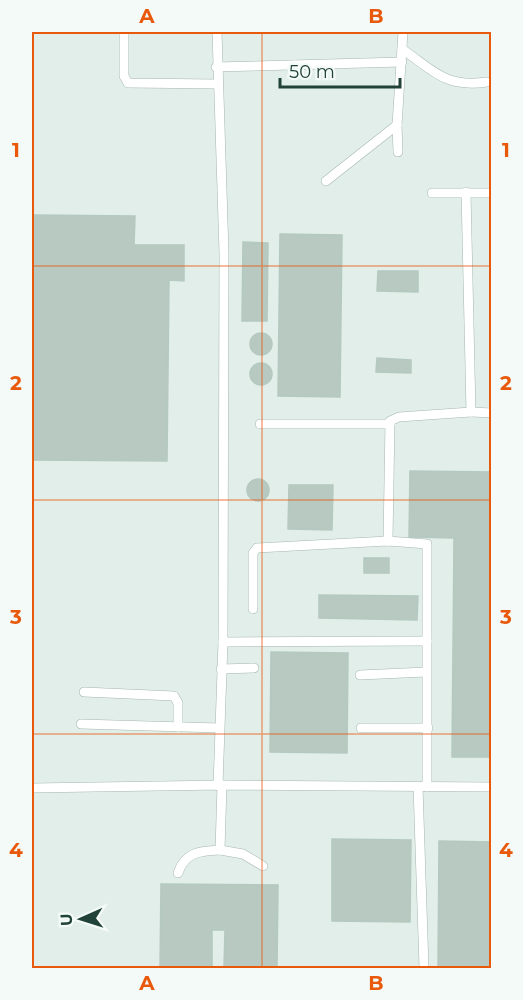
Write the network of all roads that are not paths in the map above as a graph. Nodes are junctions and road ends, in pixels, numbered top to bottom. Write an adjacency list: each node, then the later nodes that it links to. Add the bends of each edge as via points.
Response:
1 (124, 32): 8 (lane, via 124,76 128,83)
2 (217, 32): 6 (lane)
3 (403, 32): 4 (lane)
4 (402, 49): 5 (lane); 7 (lane, via 451,82)
5 (402, 62): 6 (lane); 9 (lane)
6 (216, 67): 8 (lane)
7 (487, 82)
8 (218, 84): 22 (lane, via 224,253)
9 (397, 125): 10 (lane); 11 (lane)
10 (398, 152)
11 (326, 181)
12 (466, 192): 13 (lane); 14 (lane); 15 (lane)
13 (432, 193)
14 (492, 193)
15 (471, 412): 16 (lane); 18 (lane, via 399,417)
16 (492, 413)
17 (260, 424): 18 (lane)
18 (390, 424): 19 (lane)
19 (388, 541): 20 (lane, via 256,549); 21 (lane, via 427,544)
20 (254, 609)
21 (427, 640): 22 (lane); 25 (lane)
22 (223, 642): 24 (lane)
23 (254, 668): 24 (lane)
24 (221, 669): 30 (lane)
25 (426, 672): 26 (lane); 32 (lane)
26 (360, 675)
27 (84, 692): 29 (lane, via 174,696 178,703)
28 (81, 724): 29 (lane)
29 (178, 727): 30 (lane)
30 (219, 728): 33 (lane)
31 (361, 728): 32 (lane)
32 (428, 728): 34 (lane)
33 (220, 785): 34 (lane); 36 (lane); 37 (lane)
34 (422, 787): 35 (lane); 40 (lane)
35 (492, 787)
36 (32, 788)
37 (220, 850): 38 (lane, via 243,854); 39 (lane, via 189,855)
38 (263, 867)
39 (178, 873)
40 (424, 969)

